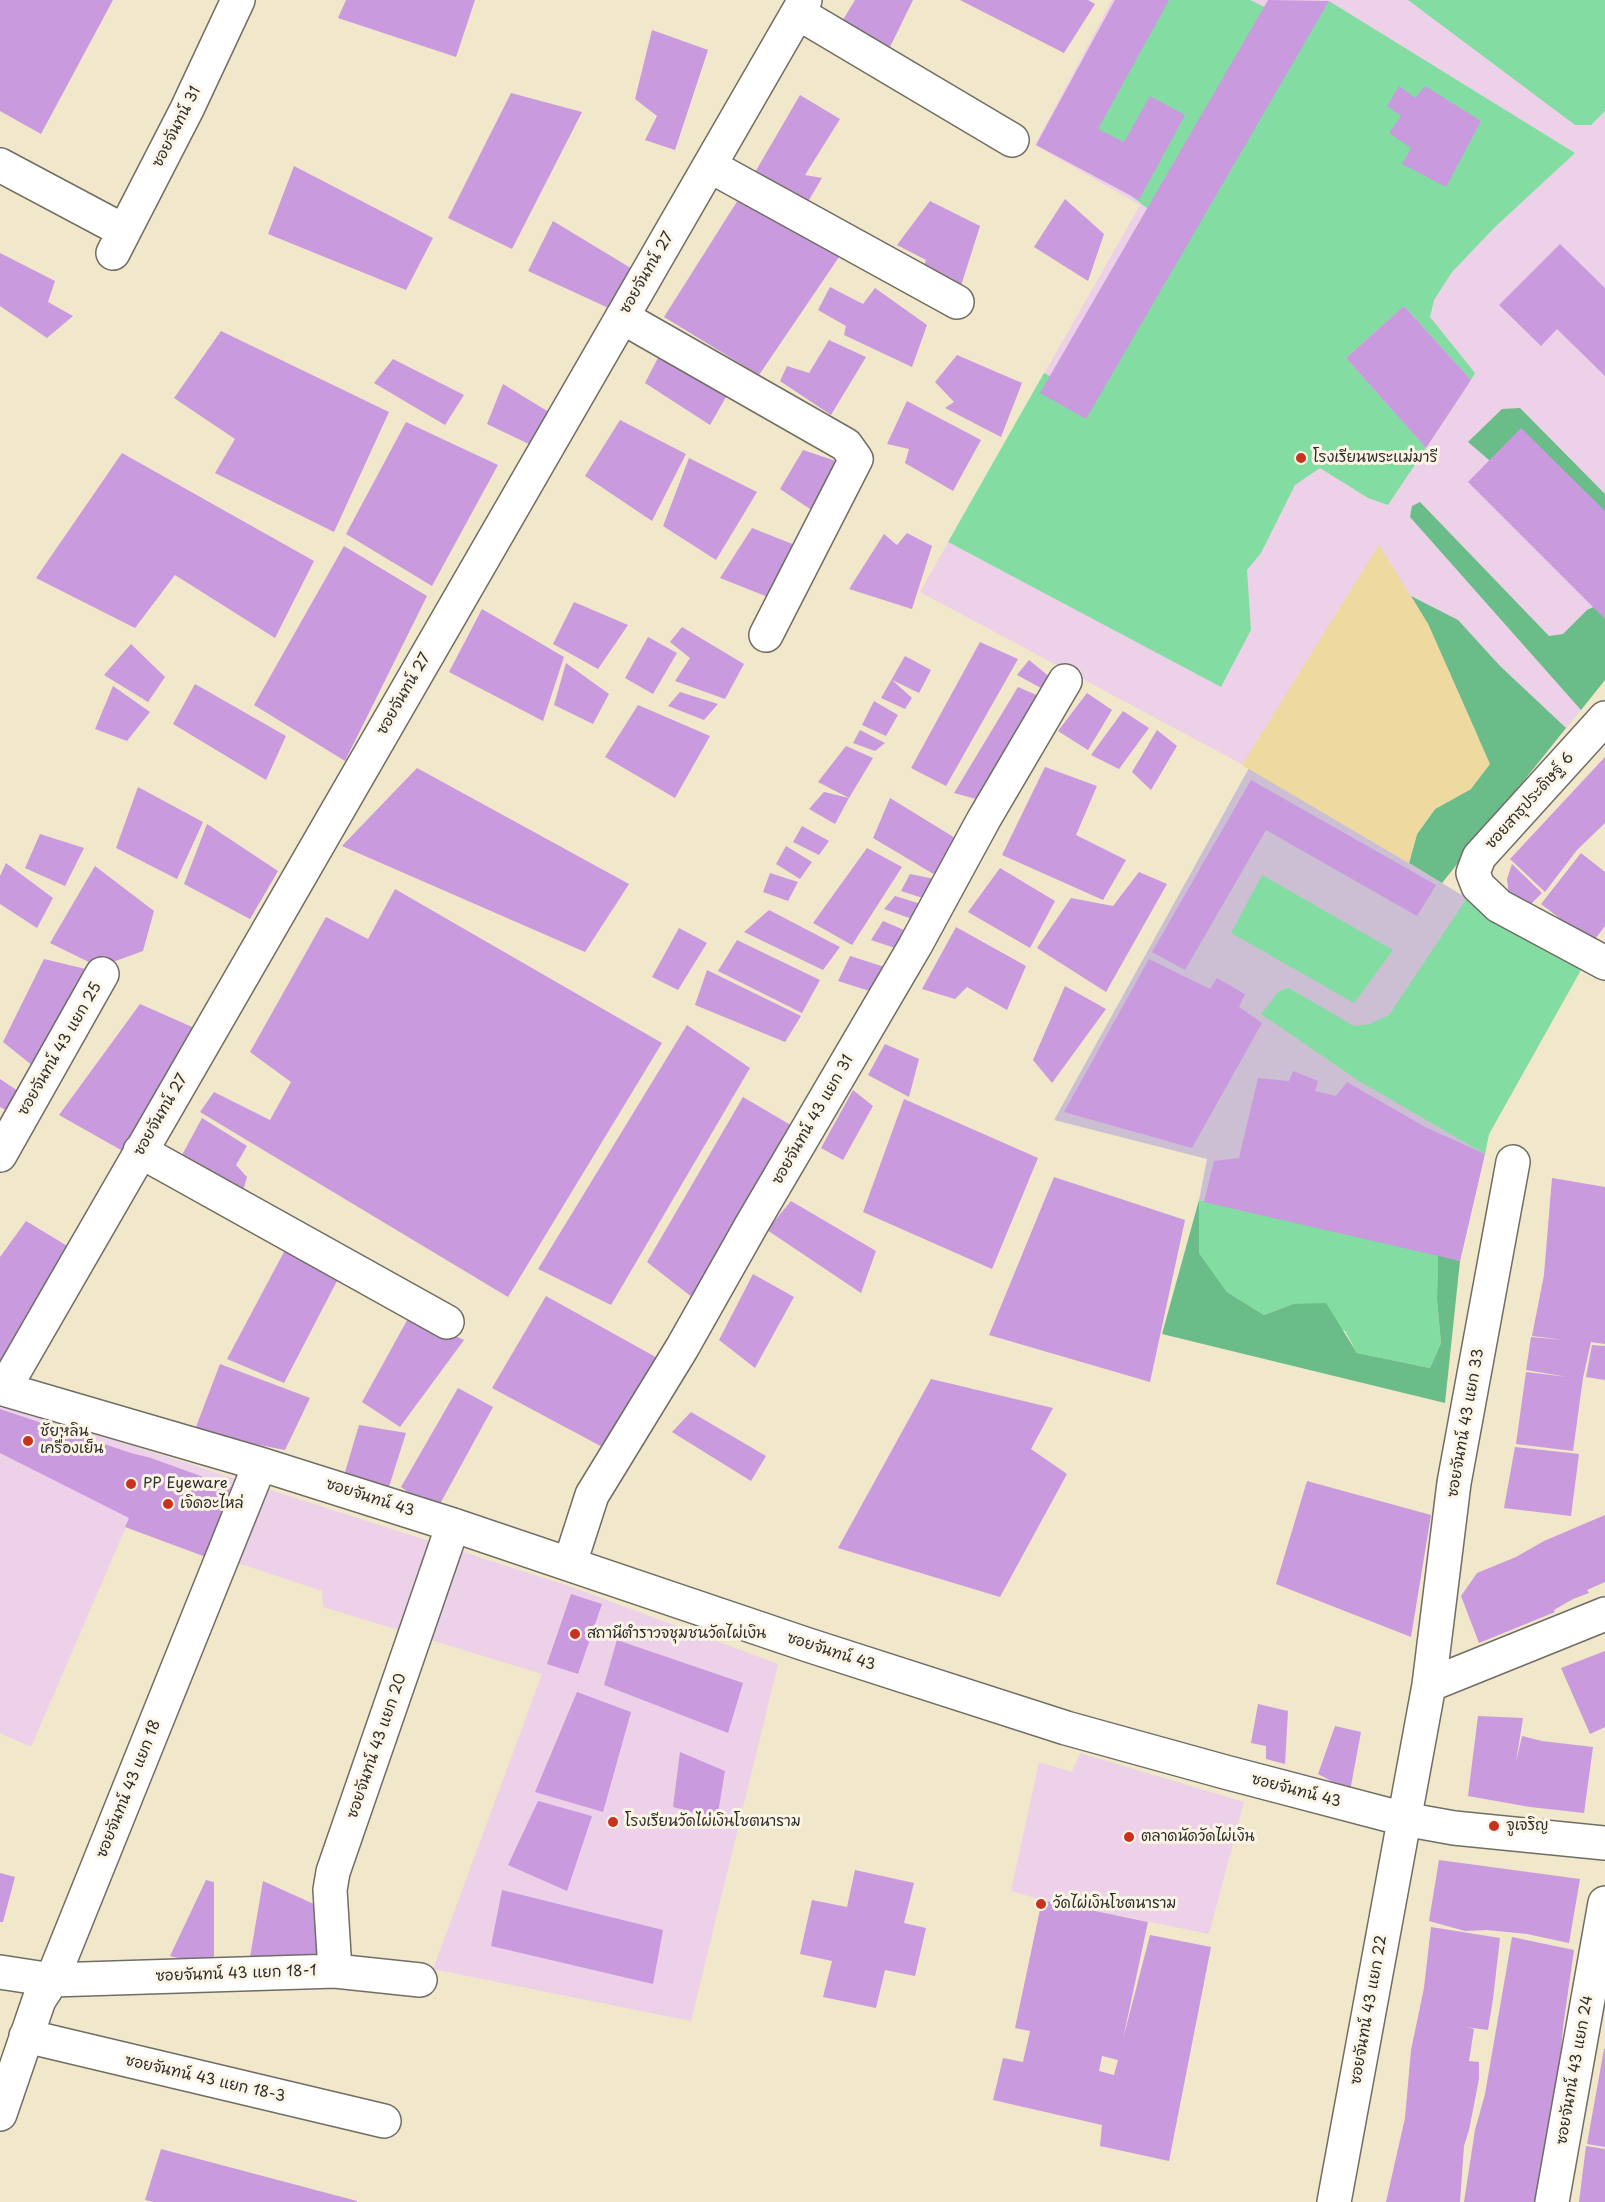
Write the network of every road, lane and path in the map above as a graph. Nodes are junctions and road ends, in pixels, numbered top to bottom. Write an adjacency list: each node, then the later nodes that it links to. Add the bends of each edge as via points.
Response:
1 (228, 3): 4 (street, ซอยจันทน์ 31, via 187,109 118,242)
2 (802, 6): 3 (street); 5 (street, ซอยจันทน์ 27)
3 (1012, 140)
4 (0, 165)
5 (710, 166): 6 (street); 7 (street, ซอยจันทน์ 27)
6 (957, 302)
7 (622, 317): 8 (street, via 846,445 856,459); 13 (street, ซอยจันทน์ 27)
8 (766, 635)
9 (1065, 681): 20 (street, ซอยจันทน์ 43 แยก 31, via 682,1348 592,1495)
10 (1605, 718): 11 (street, ซอยสาธุประดิษฐ์ 6, via 1479,857 1473,873 1478,886 1499,906)
11 (1605, 963)
12 (102, 974): 14 (street, ซอยจันทน์ 43 แยก 25)
13 (140, 1150): 16 (street); 17 (street, ซอยจันทน์ 27)
14 (0, 1155)
15 (1514, 1162): 22 (street, ซอยจันทน์ 43 แยก 33, via 1454,1483)
16 (447, 1322)
17 (2, 1388): 18 (street, ซอยจันทน์ 43)
18 (260, 1464): 19 (street, ซอยจันทน์ 43); 28 (street, ซอยจันทน์ 43 แยก 18)
19 (453, 1525): 20 (street, ซอยจันทน์ 43); 26 (street, ซอยจันทน์ 43 แยก 20, via 333,1872 330,1890)
20 (570, 1563): 23 (street, ซอยจันทน์ 43, via 1066,1728)
21 (1605, 1614): 22 (street)
22 (1429, 1686): 23 (street, ซอยจันทน์ 43 แยก 33)
23 (1404, 1819): 24 (street, ซอยจันทน์ 43, via 1454,1828); 33 (street, ซอยจันทน์ 43 แยก 22)
24 (1605, 1843)
25 (1605, 1903): 34 (street, ซอยจันทน์ 43 แยก 24)
26 (335, 1971): 28 (street, ซอยจันทน์ 43 แยก 18-1); 29 (street, ซอยจันทน์ 43 แยก 18-1)
27 (0, 1972): 28 (street, ซอยจันทน์ 43 แยก 18-1)
28 (52, 1980): 30 (street, ซอยจันทน์ 43 แยก 18, via 39,2000)
29 (420, 1980)
30 (26, 2036): 31 (street, ซอยจันทน์ 43 แยก 18); 32 (street, ซอยจันทน์ 43 แยก 18-3)
31 (0, 2114)
32 (384, 2121)
33 (1334, 2202)
34 (1552, 2202)

